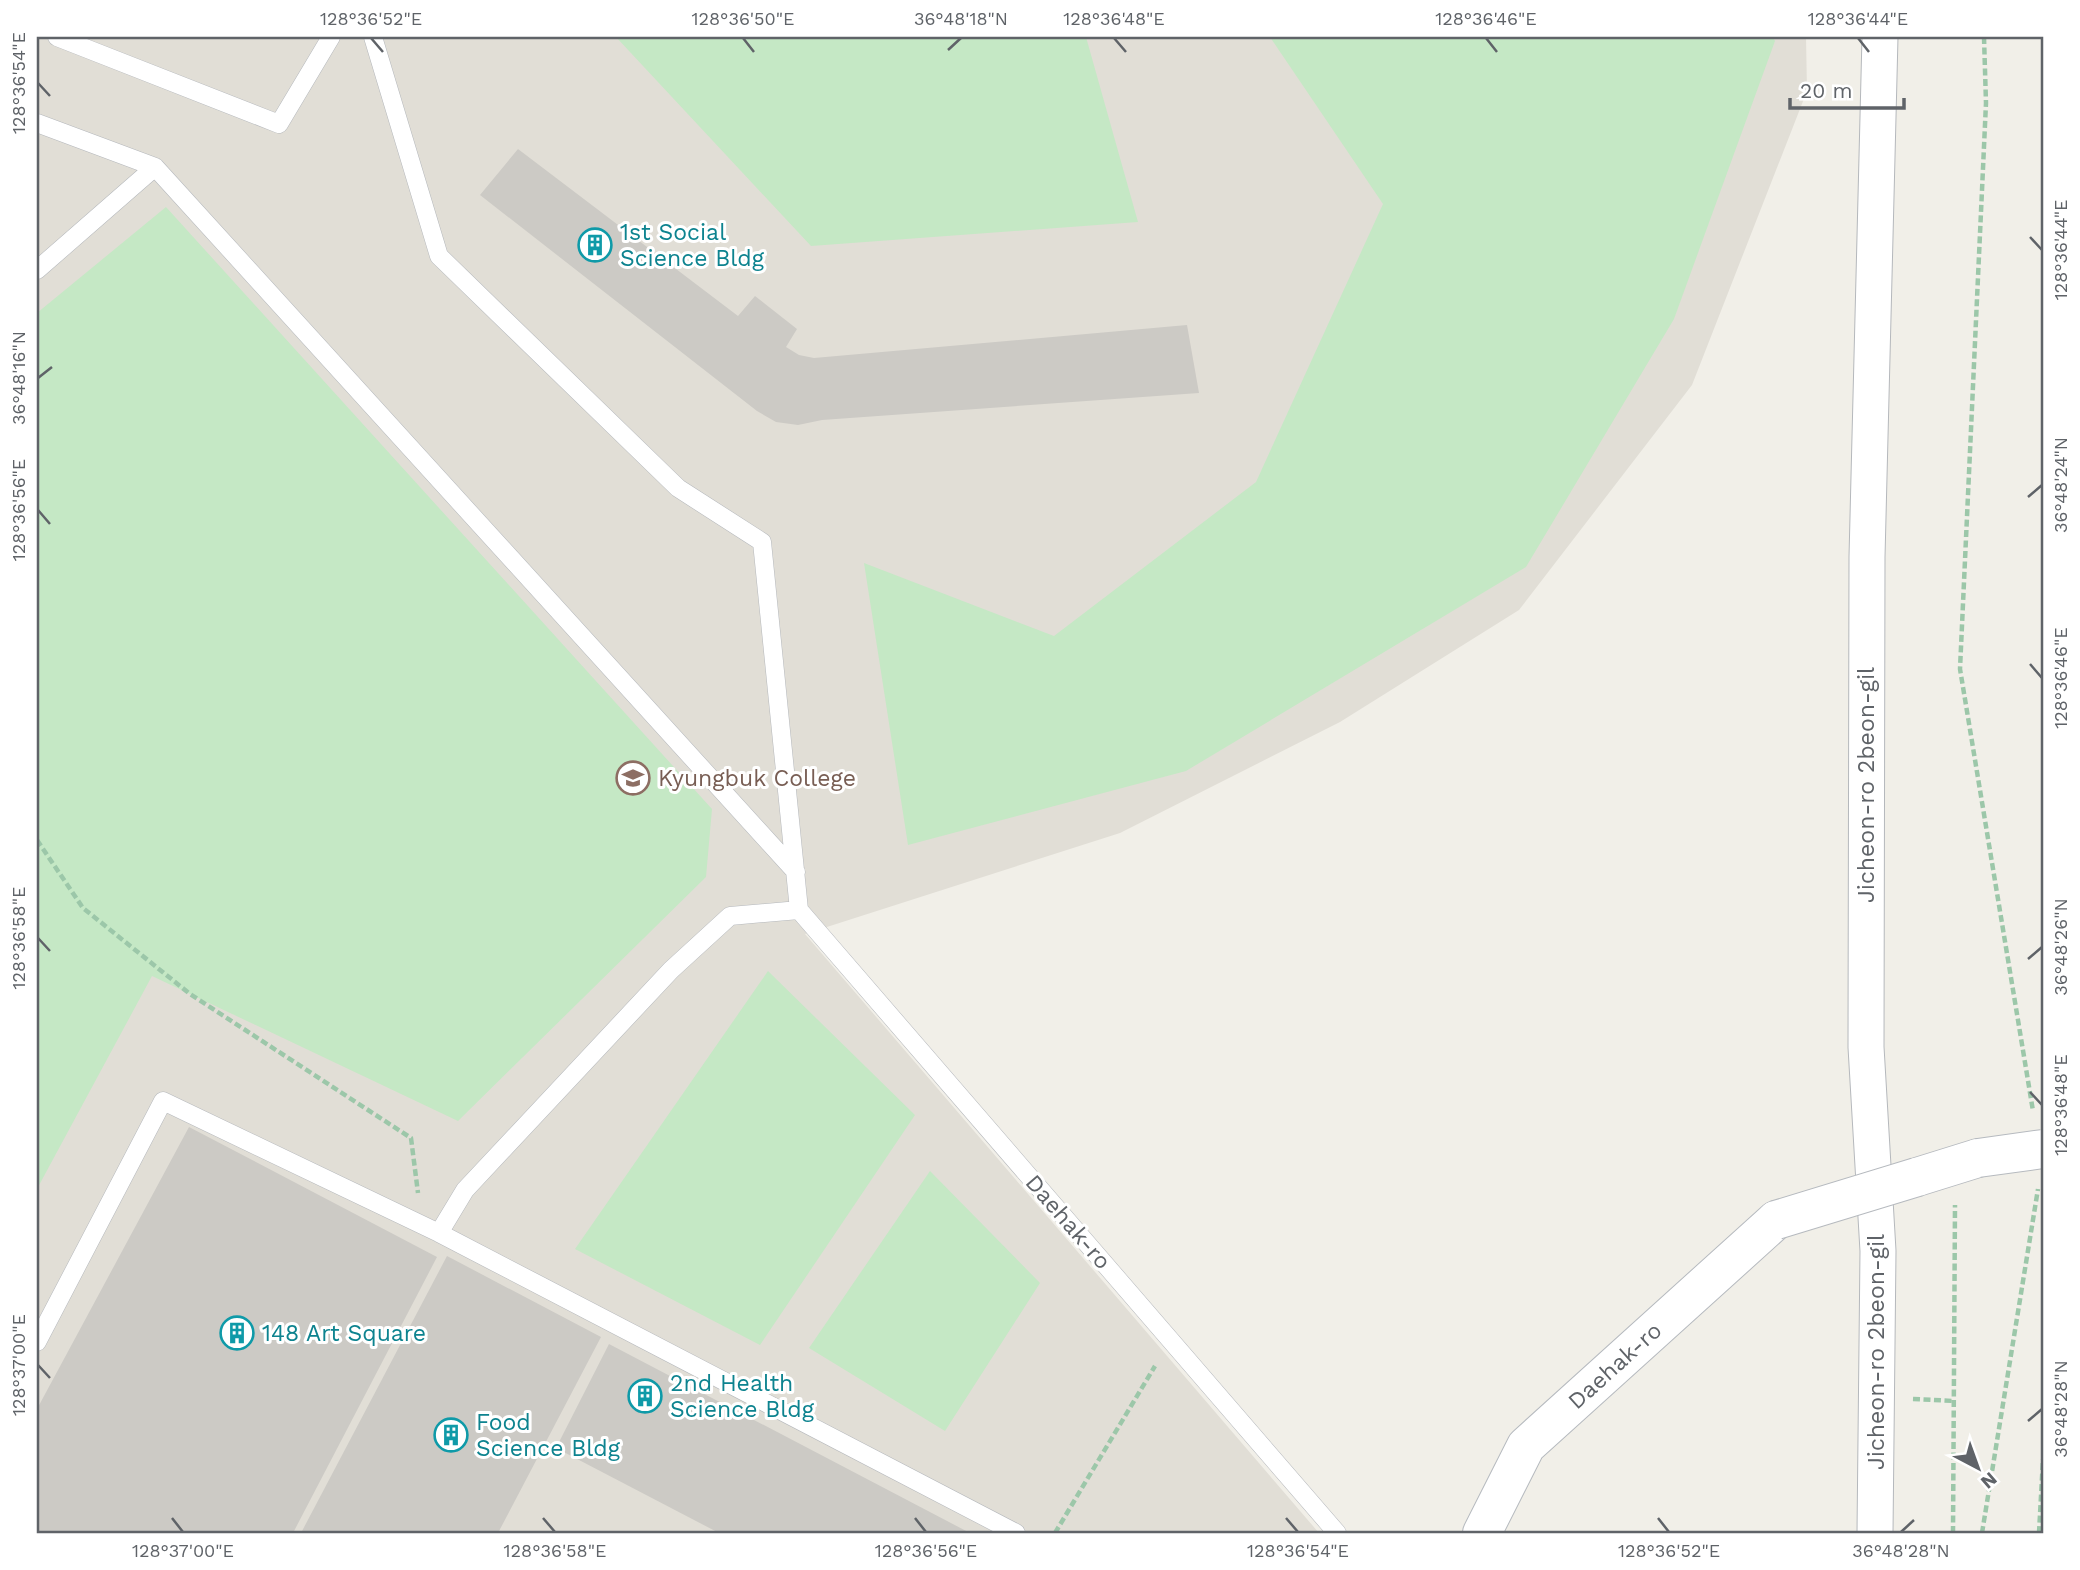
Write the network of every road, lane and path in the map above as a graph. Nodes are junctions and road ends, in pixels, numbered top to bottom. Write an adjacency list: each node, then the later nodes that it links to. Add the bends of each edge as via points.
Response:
1 (57, 37): 2 (lane, via 279,124)
2 (331, 37)
3 (373, 37): 10 (lane, via 439,256 678,488 762,542)
4 (1880, 37): 23 (street, Jicheon-ro 2beon-gil, via 1867,557 1866,1047 1878,1251)
5 (1984, 37): 12 (path, via 1986,103 1960,669)
6 (37, 123): 7 (lane)
7 (155, 167): 8 (lane); 10 (lane)
8 (37, 270)
9 (37, 840): 15 (path, via 83,908 190,994 411,1138)
10 (796, 872): 11 (lane)
11 (799, 910): 15 (lane, via 730,916 671,970); 16 (lane, Daehak-ro)
12 (2039, 1135): 13 (main road, bridge)
13 (1967, 1162): 22 (main road, Daehak-ro, bridge, via 1776,1220 1526,1446); 24 (path)
14 (2038, 1188): 25 (path)
15 (431, 1229): 17 (lane, via 163,1101); 19 (lane)
16 (1171, 1340): 20 (path); 21 (lane, Daehak-ro)
17 (37, 1342)
18 (2043, 1459): 26 (path)
19 (1016, 1533)
20 (1055, 1533)
21 (1337, 1533)
22 (1482, 1533)
23 (1875, 1533)
24 (1953, 1533)
25 (1982, 1533)
26 (2039, 1533)

